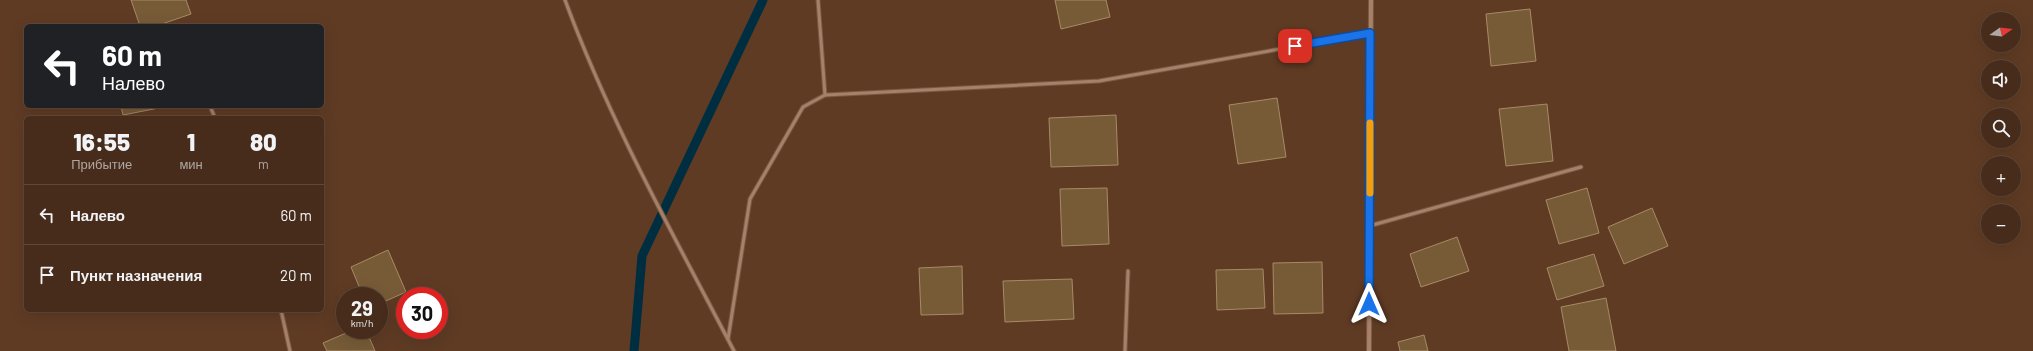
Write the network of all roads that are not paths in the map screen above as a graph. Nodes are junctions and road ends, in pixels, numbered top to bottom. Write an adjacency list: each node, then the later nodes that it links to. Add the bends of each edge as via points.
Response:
1 (565, 0): 10 (lane, via 620,131)
2 (818, 0): 5 (lane)
3 (1371, 0): 4 (street)
4 (1370, 33): 5 (lane, via 1099,82); 7 (street)
5 (825, 95): 10 (lane, via 803,107 750,199)
6 (1581, 166): 7 (lane)
7 (1369, 226): 14 (street)
8 (1128, 271): 13 (lane)
9 (281, 312): 11 (lane)
10 (728, 339): 12 (lane)
11 (290, 351)
12 (734, 351)
13 (1125, 351)
14 (1369, 351)

